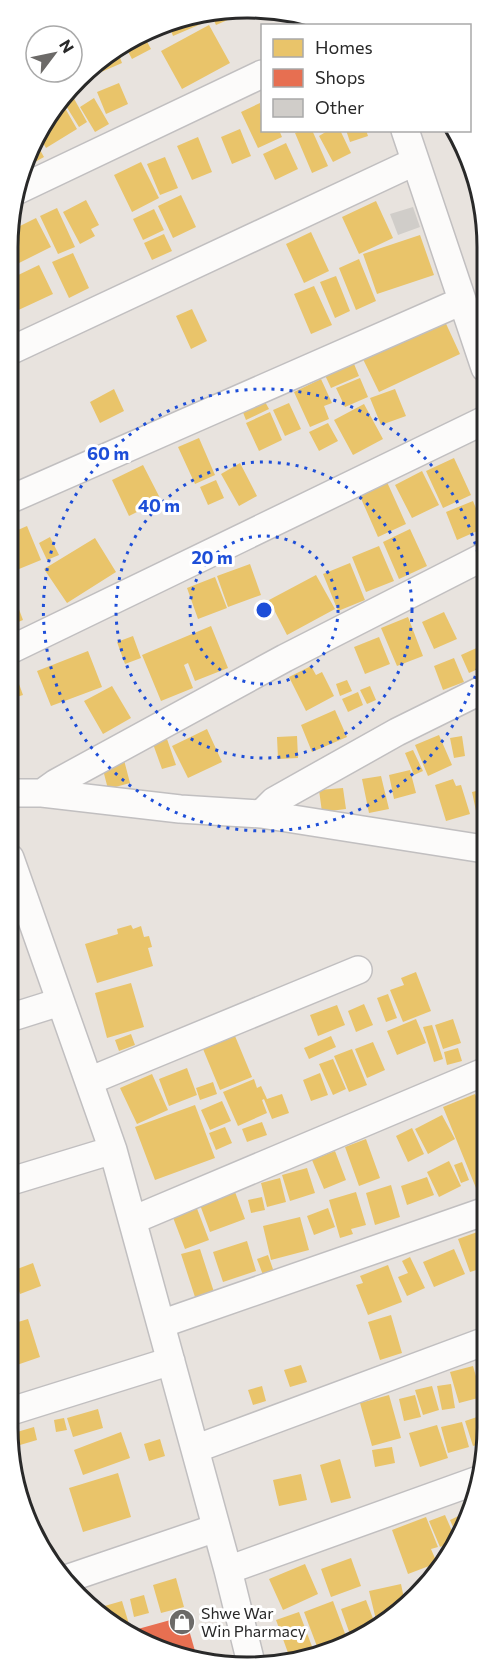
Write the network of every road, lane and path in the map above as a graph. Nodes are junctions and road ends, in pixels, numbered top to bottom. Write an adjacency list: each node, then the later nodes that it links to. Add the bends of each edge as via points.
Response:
1 (261, 74): 4 (street)
2 (406, 132): 3 (street)
3 (414, 162): 5 (street); 7 (street)
4 (27, 186)
5 (462, 301): 6 (street); 9 (street)
6 (477, 345)
7 (18, 347)
8 (477, 424): 11 (street)
9 (18, 496)
10 (477, 560): 14 (street, via 285,658)
11 (18, 646)
12 (477, 692): 15 (street, via 274,801)
13 (18, 793): 14 (street)
14 (42, 793): 15 (street)
15 (261, 814): 16 (street)
16 (477, 848)
17 (18, 881): 19 (street)
18 (358, 970): 22 (street)
19 (60, 1002): 20 (street); 22 (street)
20 (18, 1015)
21 (477, 1075): 26 (street)
22 (89, 1081): 23 (street)
23 (113, 1150): 24 (street); 26 (street)
24 (18, 1179)
25 (477, 1214): 27 (street)
26 (133, 1220): 27 (street)
27 (160, 1324): 29 (street)
28 (477, 1344): 31 (street)
29 (171, 1361): 30 (street); 31 (street)
30 (18, 1409)
31 (195, 1449): 33 (street)
32 (470, 1483): 34 (street)
33 (216, 1528): 34 (street); 35 (street)
34 (228, 1570): 36 (street)
35 (73, 1577)
36 (250, 1657)

